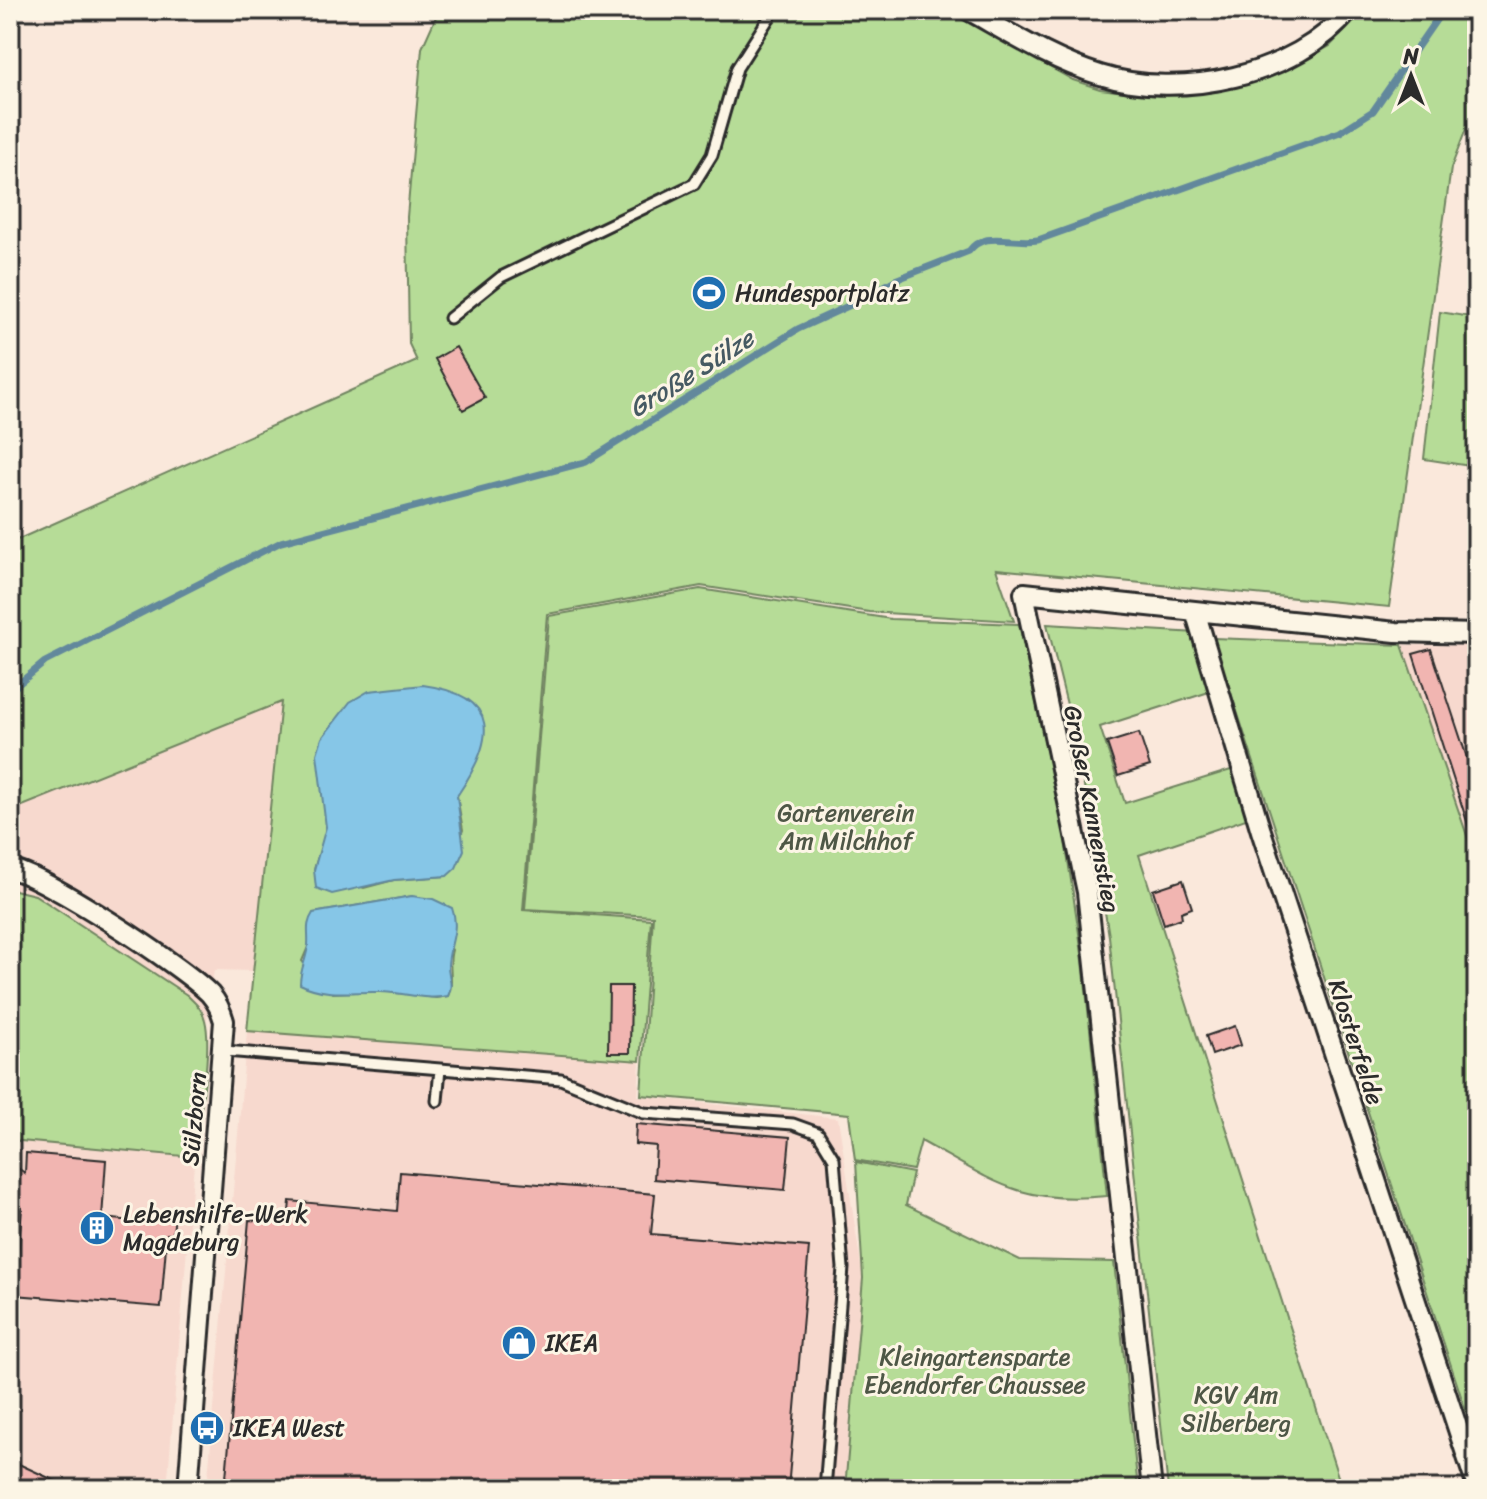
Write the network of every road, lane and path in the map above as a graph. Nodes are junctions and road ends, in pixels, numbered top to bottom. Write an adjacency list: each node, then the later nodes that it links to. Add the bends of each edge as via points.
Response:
1 (774, 10): 4 (lane, via 737,68 712,155 694,184 501,277)
2 (968, 10): 3 (street, via 1071,65 1118,80 1166,84 1217,79 1269,65 1317,40)
3 (1349, 10)
4 (450, 318)
5 (1195, 611): 6 (street, Großer Kannenstieg, via 1396,632); 11 (street, Klosterfelde, via 1265,846); 14 (street, Großer Kannenstieg, via 1024,593 1087,892)
6 (1477, 634)
7 (10, 869): 8 (street, Sülzborn, via 43,881 194,979 218,1004)
8 (225, 1051): 9 (lane); 12 (street, Sülzborn)
9 (440, 1069): 10 (lane); 13 (lane, via 561,1079 644,1113 793,1124 818,1133 834,1159 843,1268)
10 (437, 1101)
11 (1477, 1487)
12 (188, 1489)
13 (825, 1489)
14 (1152, 1489)

